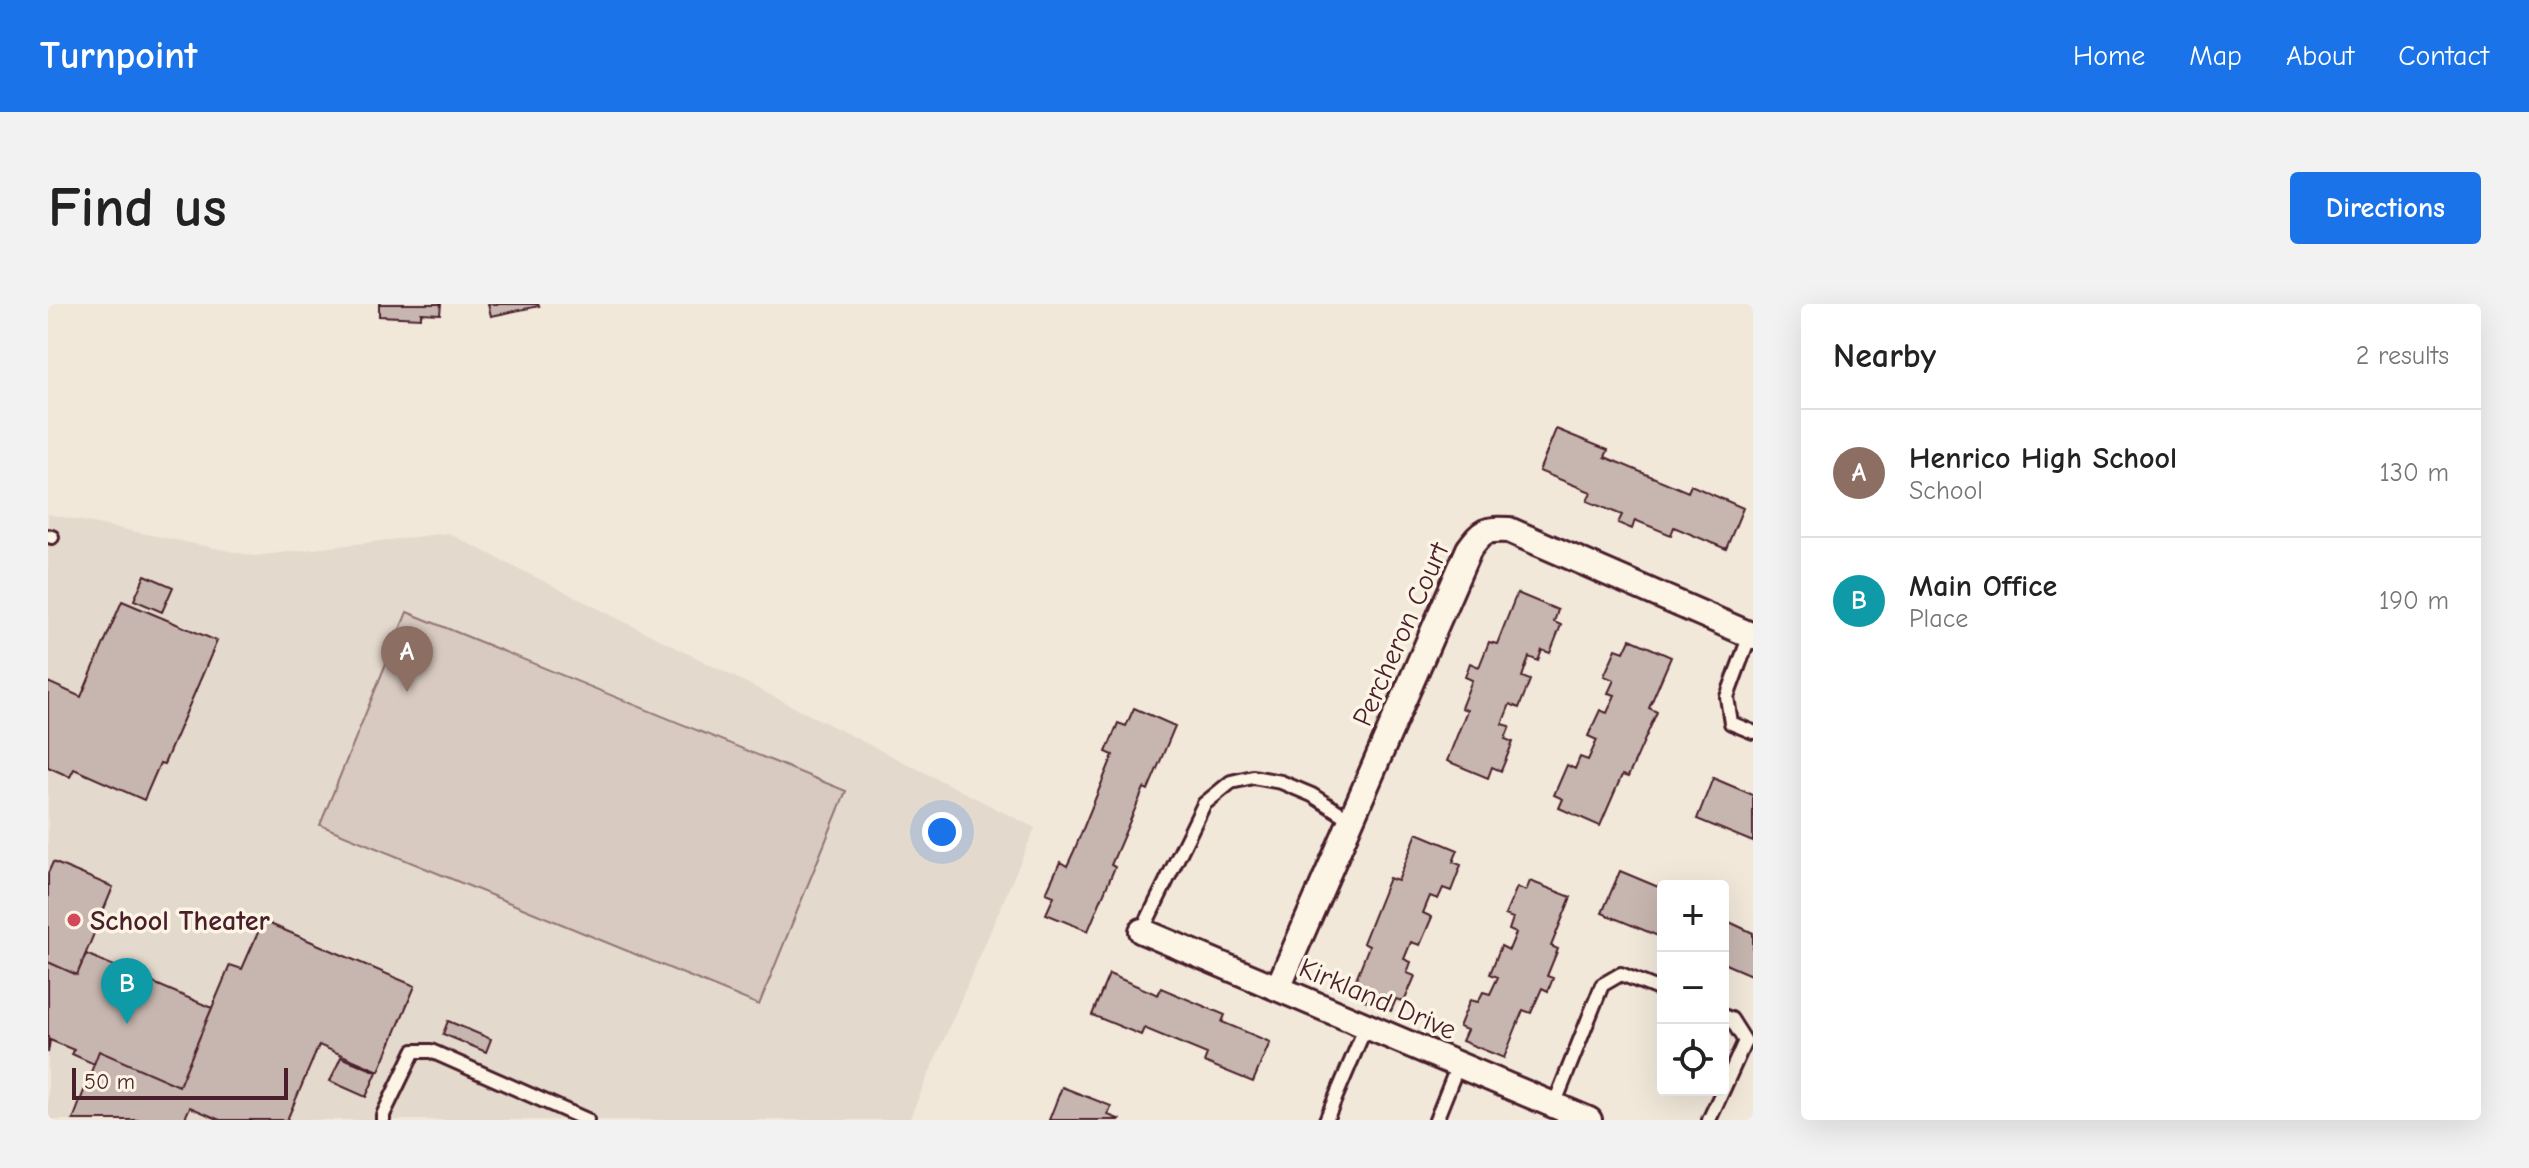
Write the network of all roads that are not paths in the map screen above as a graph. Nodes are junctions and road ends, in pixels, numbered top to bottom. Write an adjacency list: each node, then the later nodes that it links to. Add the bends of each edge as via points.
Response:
1 (1752, 636): 2 (lane, via 1727,697 1731,723); 3 (street, Percheron Court, via 1509,530 1482,532 1469,549)
2 (1753, 732)
3 (1351, 820): 4 (lane, via 1281,782 1253,777 1231,782 1204,804); 5 (street, Percheron Court)
4 (1142, 931): 5 (street, Kirkland Drive)
5 (1278, 988): 8 (street, Kirkland Drive)
6 (1657, 989): 12 (lane, via 1621,974 1602,985)
7 (1729, 1018): 10 (lane, via 1745,1041)
8 (1366, 1026): 9 (street, Kirkland Drive); 15 (lane)
9 (1458, 1065): 12 (street, Kirkland Drive); 16 (lane)
10 (1729, 1077)
11 (1720, 1096): 18 (lane)
12 (1554, 1105): 17 (street, Kirkland Drive)
13 (383, 1120): 14 (lane, via 414,1051 431,1051)
14 (587, 1120)
15 (1326, 1120)
16 (1436, 1120)
17 (1589, 1120)
18 (1709, 1120)

